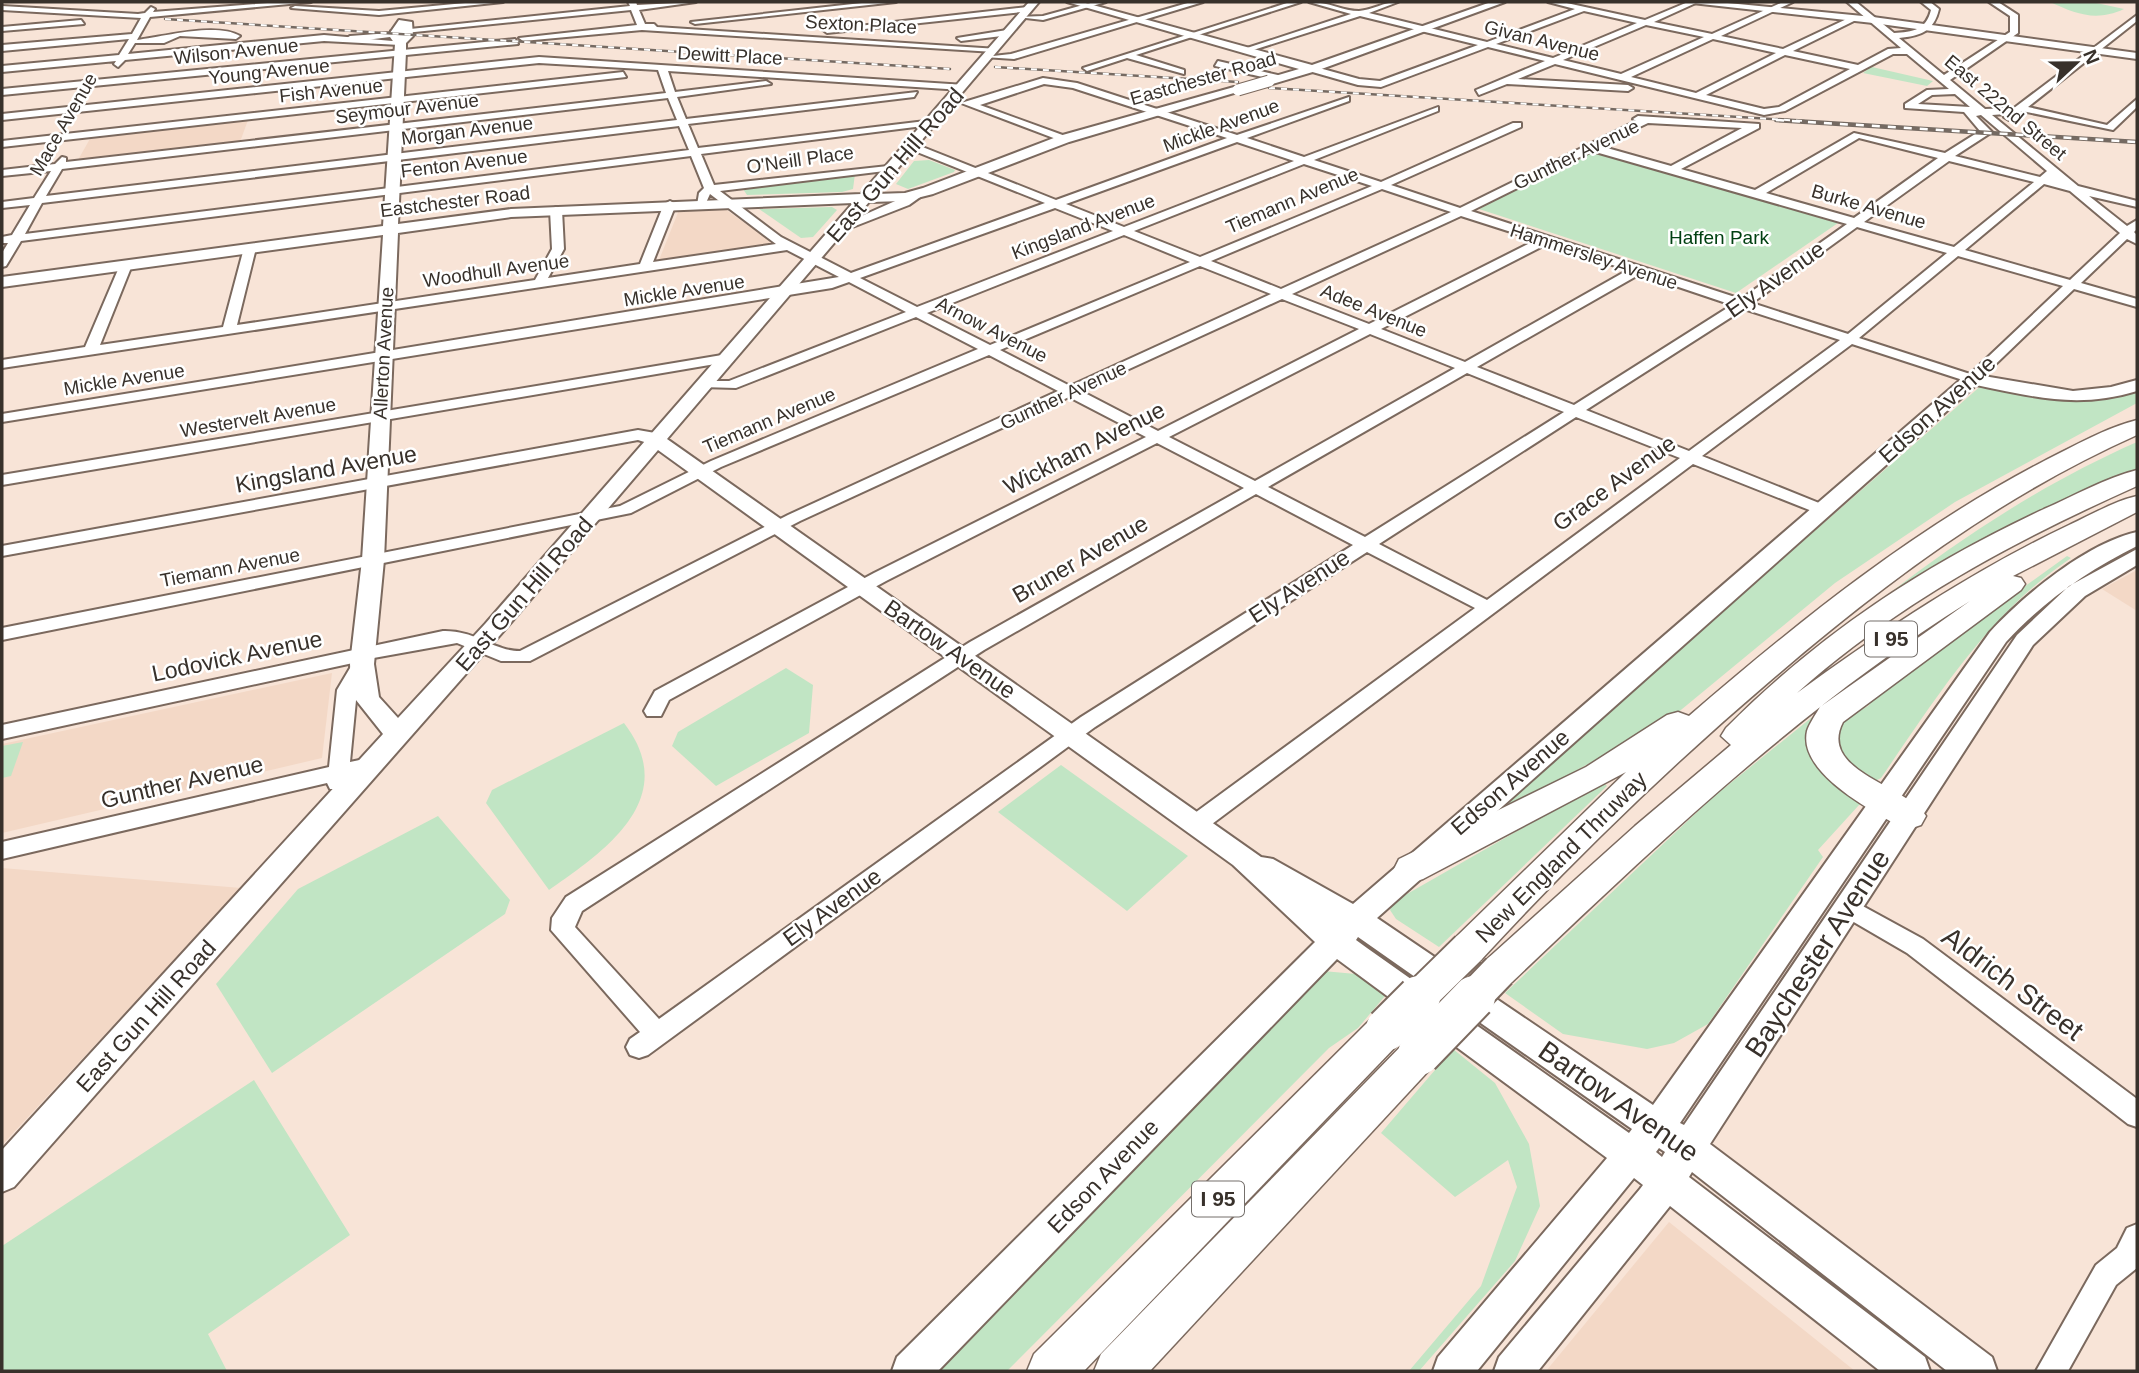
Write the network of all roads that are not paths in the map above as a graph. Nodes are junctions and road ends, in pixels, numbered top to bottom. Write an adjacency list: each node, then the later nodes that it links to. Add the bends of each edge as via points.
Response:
1 (155, 2): 30 (street, Mace Avenue)
2 (307, 2): 22 (street)
3 (499, 2): 41 (street)
4 (692, 2): 20 (street)
5 (892, 2): 21 (street)
6 (1072, 2): 23 (main road)
7 (1102, 2): 23 (street)
8 (1199, 2): 33 (street)
9 (1297, 2): 50 (street)
10 (1313, 2): 28 (street, Givan Avenue)
11 (1394, 2): 28 (street)
12 (1500, 2): 45 (main road, Eastchester Road)
13 (1552, 2): 26 (street)
14 (1602, 2): 26 (street)
15 (1692, 2): 27 (main road); 35 (street)
16 (1789, 2): 27 (street)
17 (1851, 2): 34 (street, East 222nd Street)
18 (1925, 2): 40 (street, via 1935,9)
19 (1993, 2): 54 (street, via 2014,15 2014,33)
20 (633, 5): 36 (street); 38 (street)
21 (820, 5): 39 (street); 44 (street)
22 (288, 6): 30 (street); 41 (street, via 379,13)
23 (1087, 6): 25 (street, via 1043,18); 33 (main road)
24 (2, 8): 29 (street)
25 (1028, 9): 44 (street); 47 (main road, East Gun Hill Road)
26 (1583, 9): 35 (street); 62 (street)
27 (1773, 10): 32 (main road); 51 (street)
28 (1359, 13): 45 (street, Givan Avenue); 67 (street)
29 (113, 15): 30 (street); 43 (street)
30 (147, 16): 56 (street, Mace Avenue)
31 (2137, 17): 66 (street)
32 (1853, 18): 34 (main road); 69 (street)
33 (1137, 20): 50 (main road); 70 (street, via 1010,57)
34 (1872, 20): 40 (main road); 52 (street, East 222nd Street)
35 (1646, 22): 51 (street); 75 (street)
36 (473, 25): 37 (street); 46 (street)
37 (445, 26): 41 (street); 42 (street)
38 (642, 27): 39 (street, Sexton Place); 48 (street, Wilson Avenue)
39 (674, 27): 49 (street, Sexton Place)
40 (1929, 27): 52 (street, via 1919,34); 54 (main road)
41 (402, 28): 42 (street); 57 (main road); 58 (main road); 63 (street, Wilson Avenue); 83 (main road, Allerton Avenue); 89 (street, Wilson Avenue)
42 (424, 28)
43 (2, 29)
44 (839, 29): 49 (street); 60 (street)
45 (1423, 29): 62 (street, Givan Avenue); 81 (main road, Eastchester Road)
46 (509, 30)
47 (1007, 33): 61 (street); 70 (main road, East Gun Hill Road)
48 (568, 35): 53 (street, Wilson Avenue); 53 (street, via 532,32)
49 (806, 35): 60 (street, Sexton Place)
50 (1190, 35): 67 (main road); 71 (street)
51 (1713, 36): 69 (street); 85 (street)
52 (1893, 36): 68 (street, East 222nd Street)
53 (519, 37): 63 (street, Wilson Avenue); 65 (street)
54 (2009, 37): 66 (main road); 86 (street)
55 (324, 38): 57 (street); 59 (street)
56 (133, 39): 59 (street, via 164,40 179,33); 64 (street); 73 (street, Mace Avenue)
57 (349, 39): 58 (street)
58 (374, 40)
59 (255, 41): 73 (street)
60 (848, 41): 61 (street, Sexton Place)
61 (939, 43): 70 (street, Sexton Place)
62 (1487, 45): 75 (street, Givan Avenue); 81 (street, via 1381,84)
63 (461, 46): 65 (street)
64 (2, 48)
65 (505, 48): 74 (street, via 530,49)
66 (2094, 48): 72 (main road); 104 (street)
67 (1247, 51): 81 (main road)
68 (1912, 51): 78 (street, via 1891,51); 86 (street, East 222nd Street)
69 (1784, 52): 78 (street); 97 (street)
70 (991, 53): 93 (main road, East Gun Hill Road)
71 (1125, 55): 77 (street); 82 (street)
72 (2137, 56)
73 (122, 57): 79 (street); 89 (street, Mace Avenue)
74 (539, 60): 80 (street, Dewitt Place); 83 (street, Young Avenue)
75 (1551, 61): 85 (street, Givan Avenue); 88 (street)
76 (1218, 64): 87 (street)
77 (1087, 68)
78 (1858, 68): 106 (street, via 1782,110)
79 (2, 69)
80 (663, 69): 84 (street, Dewitt Place); 96 (street); 99 (street, Fish Avenue)
81 (1312, 69): 87 (main road, Eastchester Road)
82 (1181, 72)
83 (399, 75): 99 (main road, Allerton Avenue); 102 (street, Young Avenue)
84 (817, 78): 90 (street, Dewitt Place); 96 (street, Seymour Avenue)
85 (1622, 78): 95 (street, Givan Avenue)
86 (1944, 79): 91 (street, East 222nd Street)
87 (1274, 80): 107 (main road, Eastchester Road, bridge)
88 (1503, 81): 94 (street); 95 (street)
89 (108, 82): 92 (street, Wilson Avenue); 102 (street, Mace Avenue)
90 (931, 88): 93 (street, Morgan Avenue); 111 (street, Morgan Avenue)
91 (1959, 91): 105 (street, East 222nd Street); 105 (street, via 1930,92 1908,106)
92 (2, 92)
93 (957, 92): 101 (street, Morgan Avenue); 112 (main road, East Gun Hill Road)
94 (1479, 92)
95 (1680, 92): 97 (street, Givan Avenue)
96 (671, 95): 111 (street); 116 (street, Seymour Avenue)
97 (1696, 96): 106 (street, Givan Avenue)
98 (1346, 99): 119 (street, Mickle Avenue)
99 (398, 100): 116 (main road, Allerton Avenue); 117 (street, Fish Avenue)
100 (2137, 102): 104 (street, via 2109,128)
101 (971, 104): 107 (street, Hammersley Avenue, via 1055,81); 118 (street, Morgan Avenue)
102 (93, 107): 108 (street, Young Avenue); 117 (street, Mace Avenue)
103 (1435, 109): 128 (street, Kingsland Avenue)
104 (2018, 109): 105 (street); 113 (street, via 2005,121)
105 (1982, 110): 113 (street, East 222nd Street); 120 (street, via 1968,113 1987,132)
106 (1764, 112): 115 (street, via 1768,118)
107 (1157, 113): 118 (main road, Eastchester Road); 119 (street, Hammersley Avenue)
108 (2, 117)
109 (1633, 118): 110 (street)
110 (1648, 119): 115 (street); 124 (street, Gunther Avenue)
111 (682, 122): 125 (street); 126 (street, Morgan Avenue)
112 (931, 122): 123 (main road, East Gun Hill Road); 125 (street, Fenton Avenue)
113 (1995, 122): 121 (street, East 222nd Street)
114 (1517, 125): 136 (street, Tiemann Avenue)
115 (1755, 126): 131 (street)
116 (396, 127): 126 (main road, Allerton Avenue); 129 (street, Seymour Avenue)
117 (76, 135): 122 (street, Fish Avenue); 129 (street, Mace Avenue)
118 (1064, 139): 133 (main road, Eastchester Road)
119 (1239, 140): 128 (street, Hammersley Avenue); 147 (street, Mickle Avenue)
120 (1970, 141): 121 (street); 127 (street, Ely Avenue)
121 (2021, 143): 132 (street, East 222nd Street)
122 (2, 144)
123 (911, 146): 130 (main road, East Gun Hill Road); 133 (street, Adee Avenue)
124 (1591, 147): 131 (street, Burke Avenue); 151 (street, Gunther Avenue)
125 (695, 151): 137 (street); 139 (street, Fenton Avenue)
126 (394, 157): 139 (main road, Allerton Avenue); 143 (street, Morgan Avenue)
127 (1948, 157): 135 (street); 141 (street, via 1858,135); 152 (street, Ely Avenue)
128 (1307, 162): 136 (street, Hammersley Avenue); 156 (street, Kingsland Avenue)
129 (58, 166): 134 (street, Seymour Avenue); 143 (street, Mace Avenue)
130 (893, 167): 137 (street, O'Neill Place); 142 (main road, East Gun Hill Road)
131 (1672, 170): 141 (street, Burke Avenue)
132 (2054, 171): 135 (street, Grace Avenue); 138 (street, East 222nd Street)
133 (978, 172): 140 (main road, Eastchester Road); 147 (street, Adee Avenue)
134 (2, 173)
135 (2043, 181): 138 (street); 163 (street, Grace Avenue)
136 (1381, 186): 151 (street, Hammersley Avenue); 165 (street, Tiemann Avenue)
137 (710, 189): 144 (street, Arnow Avenue); 145 (street)
138 (2076, 189): 148 (street); 157 (street, East 222nd Street)
139 (393, 190): 155 (main road, Allerton Avenue); 158 (street, Fenton Avenue)
140 (917, 194): 142 (main road, Eastchester Road); 154 (street, Eastchester Road)
141 (1757, 194): 152 (street, Burke Avenue)
142 (865, 198): 144 (main road, Eastchester Road); 154 (main road, East Gun Hill Road)
143 (39, 200): 149 (street, Morgan Avenue); 158 (street, Mace Avenue)
144 (731, 202): 145 (main road, Eastchester Road); 161 (street, Arnow Avenue)
145 (701, 203): 146 (main road, Eastchester Road)
146 (670, 204): 150 (main road, Eastchester Road); 168 (street)
147 (1058, 204): 156 (street, Adee Avenue); 170 (street, Mickle Avenue)
148 (2137, 204)
149 (2, 205)
150 (556, 210): 155 (main road, Eastchester Road); 172 (street, via 558,249)
151 (1460, 212): 160 (street, Hammersley Avenue); 175 (street, Gunther Avenue)
152 (1856, 223): 163 (street, Burke Avenue); 177 (street, Ely Avenue)
153 (2137, 223): 157 (street, Edson Avenue)
154 (841, 228): 164 (main road, East Gun Hill Road)
155 (390, 229): 162 (main road, Eastchester Road); 178 (main road, Allerton Avenue)
156 (1127, 232): 165 (street, Adee Avenue); 179 (street, Kingsland Avenue)
157 (2132, 236): 173 (street, Edson Avenue)
158 (17, 238): 159 (street, Fenton Avenue); 166 (street, Mace Avenue)
159 (2, 240)
160 (1546, 240): 169 (street, Hammersley Avenue); 180 (street, Wickham Avenue)
161 (787, 246): 164 (street, Arnow Avenue); 168 (street, Woodhull Avenue)
162 (250, 248): 167 (main road, Eastchester Road); 181 (street)
163 (1957, 252): 173 (street, Burke Avenue); 182 (street, Grace Avenue)
164 (813, 260): 170 (street, Arnow Avenue); 174 (main road, East Gun Hill Road)
165 (1201, 261): 175 (street, Adee Avenue); 184 (street, Tiemann Avenue)
166 (2, 263)
167 (126, 265): 171 (main road, Eastchester Road); 183 (street)
168 (645, 267): 172 (street, Woodhull Avenue)
169 (1639, 270): 177 (street, Hammersley Avenue); 188 (street, Bruner Avenue)
170 (848, 279): 174 (street, Mickle Avenue); 179 (street, Arnow Avenue)
171 (2, 282)
172 (539, 284): 178 (street, Woodhull Avenue)
173 (2071, 284): 176 (street, Burke Avenue); 189 (street, Edson Avenue)
174 (784, 293): 185 (street, Mickle Avenue); 187 (main road, East Gun Hill Road)
175 (1282, 294): 180 (street, Adee Avenue); 193 (street, Gunther Avenue)
176 (2137, 303)
177 (1741, 305): 182 (street, Hammersley Avenue); 195 (street, Ely Avenue)
178 (386, 306): 181 (street, Woodhull Avenue); 185 (main road, Allerton Avenue)
179 (916, 314): 184 (street, Arnow Avenue); 190 (street, Kingsland Avenue)
180 (1370, 329): 188 (street, Adee Avenue); 199 (street, Wickham Avenue)
181 (229, 330): 183 (street, Woodhull Avenue)
182 (1849, 340): 189 (street, Hammersley Avenue); 201 (street, Grace Avenue)
183 (91, 350): 186 (street, Woodhull Avenue)
184 (987, 351): 193 (street, Arnow Avenue); 202 (street, Tiemann Avenue)
185 (383, 357): 196 (main road, Allerton Avenue); 197 (street, Mickle Avenue)
186 (2, 363)
187 (724, 363): 190 (street); 191 (main road, East Gun Hill Road); 196 (street, Westervelt Avenue)
188 (1467, 368): 195 (street, Adee Avenue); 207 (street, Bruner Avenue)
189 (1972, 379): 192 (main road, Hammersley Avenue, via 2060,398 2112,395); 209 (main road, Edson Avenue)
190 (744, 380): 191 (street, Kingsland Avenue, via 731,385)
191 (706, 384): 200 (main road, East Gun Hill Road)
192 (2137, 385)
193 (1068, 392): 199 (street, Arnow Avenue); 212 (street, Gunther Avenue)
194 (2137, 409): 206 (highway, via 2061,452)
195 (1572, 410): 201 (street, Adee Avenue); 214 (street, Ely Avenue)
196 (379, 416): 204 (street, Westervelt Avenue); 205 (main road, Allerton Avenue)
197 (2, 418)
198 (2137, 427): 206 (highway, New England Thruway / I 95)
199 (1157, 437): 207 (street, Arnow Avenue); 218 (street, Wickham Avenue)
200 (657, 441): 202 (main road, Bartow Avenue); 205 (street, Kingsland Avenue, via 638,435); 210 (main road, East Gun Hill Road)
201 (1690, 457): 209 (street, Adee Avenue); 220 (street, Grace Avenue)
202 (701, 473): 210 (street, Tiemann Avenue, via 625,510); 212 (main road, Bartow Avenue)
203 (2137, 477): 234 (highway, via 2007,536 1866,619 1766,704)
204 (2, 480)
205 (375, 483): 215 (street, Kingsland Avenue); 217 (main road, Allerton Avenue)
206 (2017, 484): 223 (highway, New England Thruway / I 95, via 1936,534)
207 (1255, 487): 214 (street, Arnow Avenue); 224 (street, Bruner Avenue)
208 (2137, 503): 211 (highway, New England Thruway / I 95)
209 (1823, 510): 237 (main road, Edson Avenue)
210 (591, 517): 217 (street, Tiemann Avenue); 222 (main road, East Gun Hill Road)
211 (2100, 519): 233 (highway, via 1825,721 1821,735 1829,758 1848,778); 234 (highway, New England Thruway / I 95, via 1995,573 1881,645 1787,714)
212 (776, 527): 218 (main road, Bartow Avenue); 222 (street, Gunther Avenue, via 523,657 502,657)
213 (2137, 538): 219 (main road, Baychester Avenue, via 2070,572)
214 (1366, 543): 220 (street, Arnow Avenue); 229 (street, Ely Avenue)
215 (2, 551)
216 (2137, 556): 219 (main road, Baychester Avenue)
217 (373, 560): 221 (street, Tiemann Avenue); 225 (main road, Allerton Avenue)
218 (862, 587): 224 (main road, Bartow Avenue); 226 (street, Wickham Avenue, via 662,696)
219 (2051, 599): 233 (main road, Baychester Avenue, via 1998,637)
220 (1487, 607): 235 (street, Grace Avenue)
221 (2, 634)
222 (481, 643): 225 (street, Lodovick Avenue, via 465,635 454,636); 228 (main road, East Gun Hill Road)
223 (1780, 655): 237 (highway, via 1597,775); 241 (highway, New England Thruway / I 95, bridge, via 1568,845 1468,949)
224 (960, 657): 229 (main road, Bartow Avenue); 240 (street, Bruner Avenue, via 573,904 563,930)
225 (363, 659): 227 (street, Lodovick Avenue); 228 (main road, Allerton Avenue, via 368,699); 231 (street, Allerton Avenue, via 347,690)
226 (654, 711)
227 (2, 732)
228 (398, 735): 230 (main road, East Gun Hill Road)
229 (1070, 735): 235 (main road, Bartow Avenue); 240 (street, Ely Avenue)
230 (374, 764): 231 (street, Gunther Avenue); 232 (main road, East Gun Hill Road)
231 (338, 772): 232 (street, Allerton Avenue); 236 (street, Gunther Avenue)
232 (335, 807): 246 (main road, East Gun Hill Road)
233 (1896, 809): 238 (main road, Baychester Avenue); 243 (main road, Baychester Avenue)
234 (1669, 812): 241 (highway, New England Thruway / I 95, bridge, via 1499,971)
235 (1196, 824): 239 (main road, Bartow Avenue, via 1243,857 1271,886)
236 (2, 850)
237 (1411, 869): 239 (main road, Edson Avenue)
238 (1848, 907): 242 (street, Aldrich Street, via 1915,946); 244 (main road, Baychester Avenue)
239 (1346, 930): 243 (main road, Bartow Avenue); 245 (main road, Bartow Avenue); 249 (main road, Edson Avenue)
240 (648, 1040)
241 (1403, 1041): 250 (highway, New England Thruway / I 95); 251 (highway, New England Thruway / I 95)
242 (2137, 1115)
243 (1656, 1126): 244 (main road, Bartow Avenue); 245 (main road, Baychester Avenue)
244 (1688, 1148): 247 (main road, Baychester Avenue); 255 (main road, Bartow Avenue)
245 (1632, 1155): 247 (main road, Bartow Avenue); 252 (main road, Baychester Avenue)
246 (2, 1175)
247 (1667, 1180): 253 (main road, Baychester Avenue); 254 (main road, Bartow Avenue)
248 (2137, 1238): 256 (street, via 2126,1258 2106,1275)
249 (911, 1371)
250 (1051, 1371)
251 (1118, 1371)
252 (1452, 1371)
253 (1513, 1371)
254 (1911, 1371)
255 (1978, 1371)
256 (2051, 1371)

